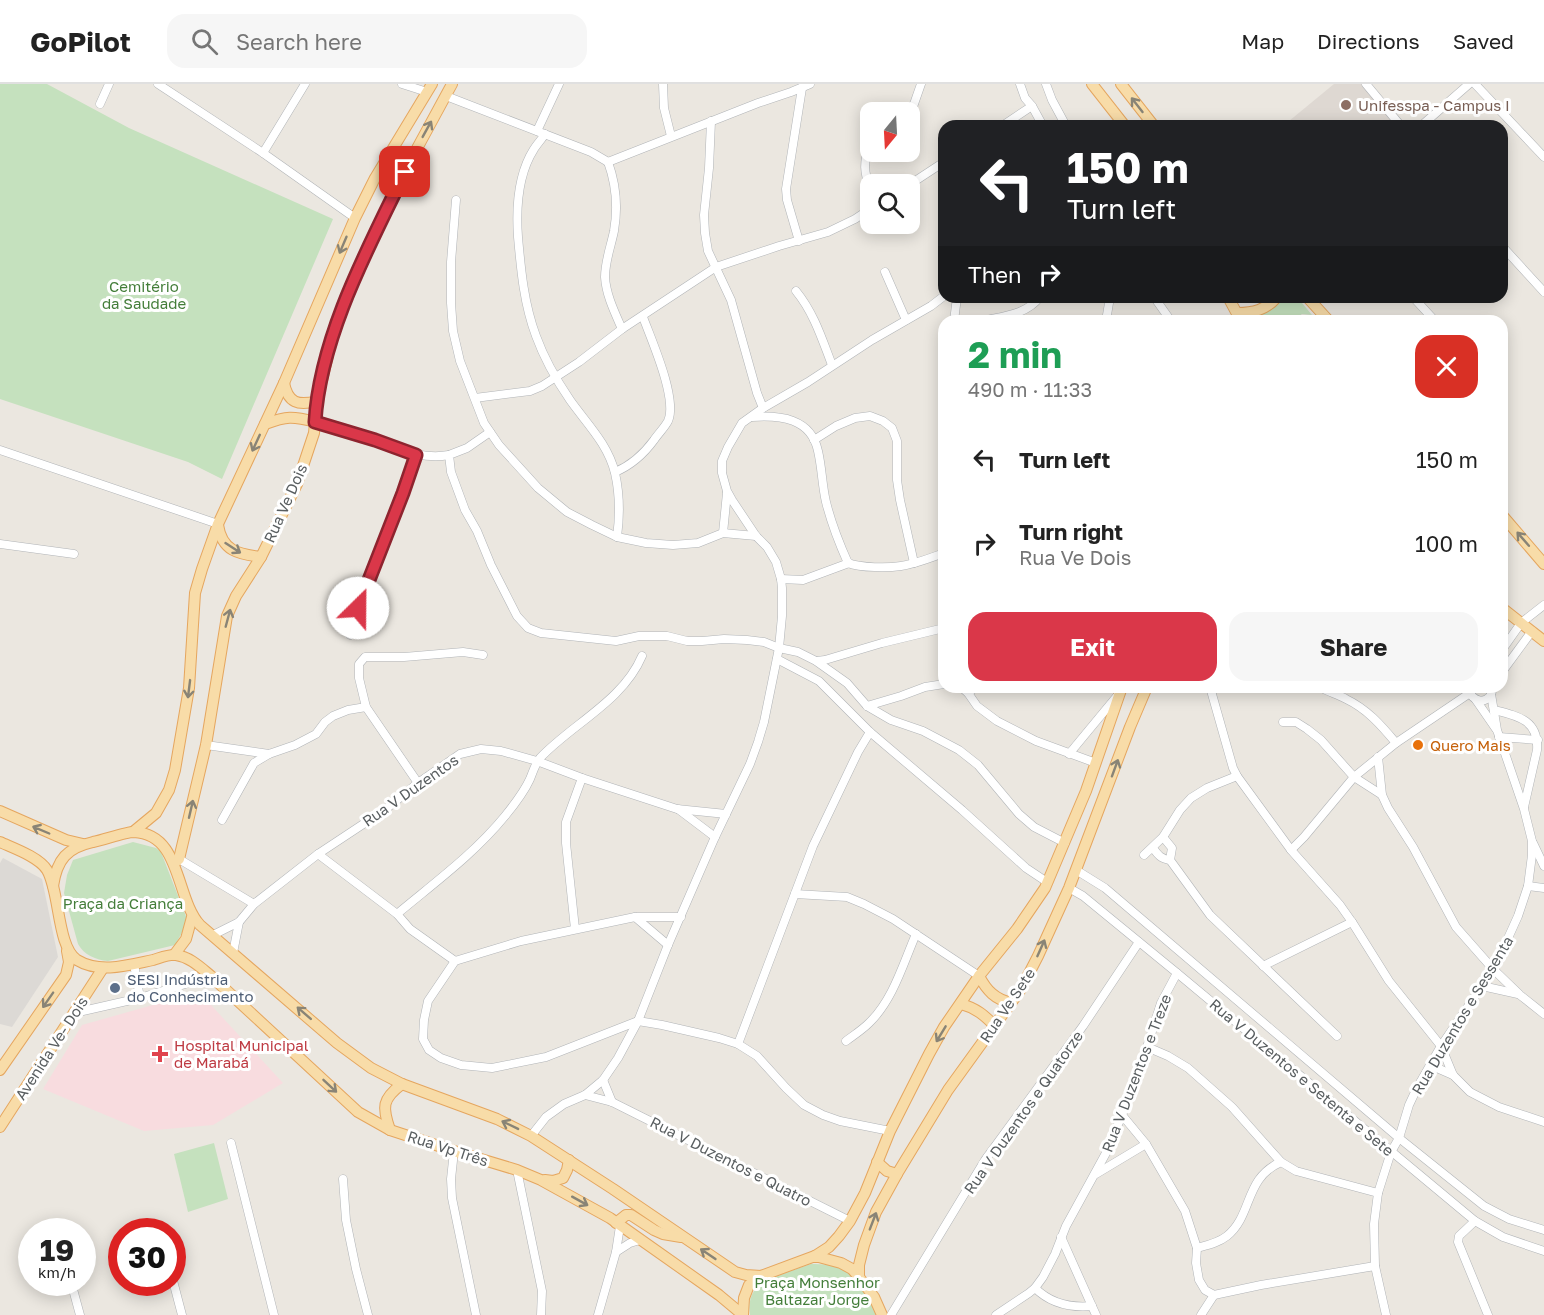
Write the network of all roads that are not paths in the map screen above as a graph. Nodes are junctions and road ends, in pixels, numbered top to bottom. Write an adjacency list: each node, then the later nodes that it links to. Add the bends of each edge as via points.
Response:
1 (109, 84): 21 (street)
2 (158, 84): 33 (street)
3 (305, 84): 33 (street)
4 (402, 84): 17 (street)
5 (452, 84): 19 (main road, Rua Ve Dois)
6 (559, 84): 31 (street)
7 (663, 84): 32 (street, via 663,108)
8 (810, 84): 18 (street)
9 (921, 84): 20 (street)
10 (1020, 84): 22 (street)
11 (1046, 84): 25 (street)
12 (1092, 84): 26 (main road)
13 (1121, 84): 27 (main road, one-way to 13)
14 (1366, 84): 28 (street)
15 (1469, 84): 29 (street)
16 (1475, 84): 34 (street)
17 (430, 88): 40 (main road)
18 (802, 88): 30 (street); 41 (street, via 786,189)
19 (446, 96): 31 (street); 63 (main road, Rua Ve Dois, one-way to 19, via 345,301 374,235)
20 (915, 102)
21 (100, 104)
22 (1032, 106): 23 (street); 24 (street)
23 (1011, 120)
24 (1040, 120)
25 (1063, 120)
26 (1120, 120)
27 (1149, 120)
28 (1396, 120)
29 (1428, 120)
30 (711, 121): 32 (street); 43 (street, via 704,215 708,250)
31 (541, 133): 35 (street); 60 (street, via 520,189 521,273 536,335)
32 (671, 136): 35 (street)
33 (263, 153): 40 (street)
34 (1544, 157)
35 (608, 162): 58 (street, via 616,206 605,277)
36 (938, 166): 37 (street)
37 (920, 178)
38 (456, 200): 62 (street, via 451,262 453,331)
39 (860, 216): 41 (street)
40 (355, 218): 61 (main road, one-way to 61)
41 (799, 241): 43 (street)
42 (1508, 253): 46 (street)
43 (716, 267): 56 (street); 64 (street, via 731,300)
44 (885, 272): 57 (street)
45 (796, 291): 59 (street, via 815,320)
46 (1544, 292)
47 (938, 301): 57 (street)
48 (1034, 303): 52 (street, via 1023,312)
49 (1270, 303): 53 (main road)
50 (1312, 303): 54 (main road)
51 (1418, 303): 55 (street)
52 (1009, 315)
53 (1246, 315)
54 (1324, 315)
55 (1430, 315)
56 (643, 317): 58 (street); 73 (street, via 666,381 670,410 668,420 647,450)
57 (906, 320): 59 (street)
58 (622, 330): 60 (street)
59 (832, 365): 64 (street)
60 (557, 378): 62 (street, via 530,391); 73 (street, via 600,438)
61 (284, 382): 63 (main road, via 286,392 297,404); 67 (main road)
62 (475, 398): 68 (street)
63 (316, 401): 66 (main road, Rua Ve Dois)
64 (764, 408): 65 (street)
65 (752, 417): 69 (street, via 772,415 790,419 805,428); 74 (street, via 742,423 722,461)
66 (315, 422): 67 (main road, via 289,417); 71 (street); 83 (main road, Rua Ve Dois, via 297,484)
67 (265, 424): 76 (main road, one-way to 76)
68 (489, 432): 72 (street); 79 (street, via 538,488 567,512)
69 (814, 440): 84 (street, via 855,418 870,416 892,428 897,441 900,500); 85 (street, via 826,503 844,553)
70 (0, 450): 76 (street)
71 (416, 455): 72 (street); 93 (street)
72 (449, 455): 96 (street, via 465,510 517,616 528,628 541,633 616,641 666,636 687,641 747,640)
73 (615, 472): 79 (street, via 620,516)
74 (727, 491): 77 (street); 78 (street)
75 (1508, 522): 86 (main road, one-way to 75)
76 (218, 524): 83 (main road, one-way to 83, via 225,544 237,553); 138 (main road, one-way to 138, via 195,592 189,688 175,770 156,813)
77 (723, 533): 78 (street); 79 (street, via 698,543 673,545)
78 (756, 536): 87 (street, via 776,562)
79 (617, 537)
80 (0, 544): 81 (street)
81 (74, 554)
82 (938, 554): 84 (street)
83 (261, 557): 122 (main road, Rua Ve Dois, one-way to 83, via 227,616)
84 (914, 563): 85 (street)
85 (852, 564): 87 (street, via 803,580)
86 (1544, 564)
87 (781, 579): 96 (street)
88 (1544, 605): 90 (street)
89 (1508, 613): 90 (main road)
90 (1521, 623): 92 (main road); 94 (street)
91 (938, 629): 100 (street)
92 (1532, 631): 95 (main road); 101 (street)
93 (350, 635)
94 (1508, 641)
95 (1544, 641)
96 (779, 648): 99 (street); 100 (street)
97 (483, 655): 115 (street, via 464,652 364,657 359,664 359,678)
98 (642, 656): 126 (street, via 632,676 600,708)
99 (777, 659): 118 (street, via 819,681); 136 (street, via 758,742)
100 (816, 661): 114 (street, via 847,682)
101 (1508, 664)
102 (938, 685): 114 (street)
103 (968, 693): 124 (street, via 977,706 997,721)
104 (1119, 693): 124 (street)
105 (1120, 693): 127 (main road)
106 (1144, 693): 152 (main road, Rua Ve Sete, one-way to 106)
107 (1212, 693): 128 (street)
108 (1334, 693): 121 (street, via 1360,707)
109 (1467, 693): 121 (street)
110 (1471, 693): 119 (street, Rua Duzentos e Sessenta)
111 (1473, 693): 112 (street, via 1485,700)
112 (1490, 693)
113 (1492, 693): 116 (street, Rua Duzentos e Sessenta)
114 (867, 706): 143 (street, via 959,750 978,765 1019,814)
115 (366, 707): 123 (street, via 333,716 316,734); 131 (street)
116 (1494, 710): 119 (street, Rua Duzentos e Sessenta); 120 (street, via 1524,720 1532,726)
117 (1283, 722): 129 (street, via 1296,722 1307,729)
118 (870, 732): 153 (street); 158 (street, via 813,846)
119 (1498, 734): 120 (street); 134 (street, Rua Duzentos e Sessenta)
120 (1538, 740): 134 (street)
121 (1396, 743): 125 (street)
122 (206, 745): 123 (street); 150 (main road, Rua Ve Dois, one-way to 122)
123 (269, 754): 137 (street, via 254,763)
124 (1069, 754): 127 (street)
125 (1378, 757): 129 (street); 132 (street)
126 (537, 761): 130 (street, Rua V Duzentos); 131 (street, Rua V Duzentos, via 481,749 460,754); 160 (street, via 521,795 490,835)
127 (1096, 763): 143 (main road)
128 (1237, 776): 140 (street, via 1191,798); 146 (street)
129 (1354, 777): 132 (street); 146 (street)
130 (582, 778): 133 (street, Rua V Duzentos); 166 (street, via 566,822)
131 (418, 783): 147 (street, Rua V Duzentos)
132 (1382, 795): 178 (street, via 1452,921)
133 (677, 809): 136 (street, Rua V Duzentos); 139 (street, Rua V Duzentos)
134 (1524, 809): 141 (street, Rua Duzentos e Sessenta)
135 (0, 811): 144 (main road, one-way to 135)
136 (726, 814): 139 (street)
137 (222, 820)
138 (134, 832): 144 (main road); 150 (main road, via 158,841)
139 (715, 837): 163 (street)
140 (1163, 837): 145 (street); 149 (street, via 1172,848)
141 (1532, 841): 151 (street); 154 (street, Rua Duzentos e Sessenta)
142 (0, 842): 155 (main road, via 47,869)
143 (1065, 843): 153 (main road)
144 (84, 844): 155 (main road, via 63,857)
145 (1153, 848): 148 (street); 149 (street)
146 (1291, 850): 165 (street)
147 (318, 854): 159 (street, Rua V Duzentos); 160 (street)
148 (1144, 855)
149 (1170, 860): 176 (street, via 1210,915)
150 (176, 861): 159 (street); 161 (main road)
151 (1544, 866)
152 (1076, 870): 156 (main road, Rua Ve Sete); 209 (street, via 1105,888)
153 (1047, 882): 181 (main road, via 1017,929)
154 (1528, 886): 157 (street); 178 (street, Rua Duzentos e Sessenta, via 1512,932)
155 (52, 887): 171 (main road)
156 (1069, 888): 169 (street, Rua V Duzentos e Setenta e Sete); 185 (main road, Rua Ve Sete, one-way to 156, via 1028,976)
157 (1544, 888)
158 (795, 894): 167 (street, via 847,897); 193 (street)
159 (254, 904): 164 (street, Rua V Duzentos)
160 (397, 914): 174 (street, via 410,929)
161 (192, 917): 168 (main road); 173 (main road, via 186,939)
162 (636, 917): 163 (street); 166 (street); 170 (street)
163 (681, 917): 170 (street)
164 (239, 922): 168 (street, Rua V Duzentos); 172 (street, Rua V Duzentos)
165 (1352, 922): 176 (street); 194 (street, via 1389,981)
166 (575, 929): 174 (street)
167 (916, 934): 181 (street); 192 (street, via 884,1005)
168 (213, 935): 172 (main road)
169 (1139, 942): 179 (street, Rua V Duzentos e Setenta e Sete); 251 (street, Rua V Duzentos e Quatorze, via 985,1160)
170 (668, 945): 189 (street)
171 (67, 948): 177 (main road, via 75,958); 197 (main road, Avenida Ve- Dois, one-way to 197, via 66,975)
172 (233, 953): 200 (main road, one-way to 172, via 371,1068 337,1042)
173 (174, 955): 175 (main road); 180 (main road, Rua Vp Três, via 192,961)
174 (455, 961): 189 (street, via 429,1001 423,1039 429,1050 461,1065 492,1068 546,1057)
175 (134, 964): 177 (main road); 184 (street)
176 (1263, 966): 191 (street)
177 (103, 968): 187 (main road, Avenida Ve- Dois)
178 (1493, 969): 182 (street, Rua Duzentos e Sessenta); 183 (street)
179 (1177, 973): 195 (street, Rua V Duzentos e Treze, via 1161,1003); 213 (street, Rua V Duzentos e Setenta e Sete)
180 (211, 976): 184 (street); 206 (main road, Rua Vp Três, one-way to 206, via 358,1112)
181 (979, 976): 185 (main road, via 991,995); 186 (main road)
182 (1482, 986): 183 (street); 194 (street, Rua Duzentos e Sessenta)
183 (1520, 995): 188 (street)
184 (140, 998): 187 (street)
185 (1011, 1003): 190 (main road, Rua Ve Sete)
186 (962, 1004): 190 (main road, via 982,1013); 207 (main road, one-way to 207, via 944,1027)
187 (74, 1013): 205 (main road, Avenida Ve- Dois)
188 (1544, 1014)
189 (638, 1021): 193 (street); 199 (street)
190 (994, 1026): 218 (main road, Rua Ve Sete, via 948,1090)
191 (1336, 1036)
192 (846, 1041)
193 (738, 1044): 207 (street, via 757,1056 804,1105 840,1121)
194 (1441, 1046): 196 (street, Rua Duzentos e Sessenta); 198 (street)
195 (1147, 1047): 203 (street, Rua V Duzentos e Treze); 216 (street, via 1188,1068 1232,1107)
196 (1430, 1065): 198 (street); 209 (street, Rua Duzentos e Sessenta, via 1409,1105)
197 (0, 1070)
198 (1453, 1075): 204 (street, via 1470,1092 1499,1107)
199 (603, 1080): 201 (street); 202 (street)
200 (402, 1084): 206 (main road, via 386,1102 384,1114); 208 (main road, one-way to 200, via 497,1119)
201 (585, 1095): 202 (street, Rua V Duzentos e Quatro); 208 (street, via 546,1117)
202 (612, 1102): 223 (street, Rua V Duzentos e Quatro)
203 (1122, 1115): 211 (street); 219 (street, Rua V Duzentos e Treze)
204 (1544, 1122)
205 (0, 1127)
206 (390, 1130): 212 (main road, Rua Vp Três)
207 (890, 1131): 215 (main road)
208 (531, 1136): 214 (main road)
209 (1400, 1138): 213 (street, Rua Duzentos e Sessenta); 226 (street, via 1484,1206)
210 (231, 1143): 244 (street)
211 (1146, 1144): 219 (street); 230 (street, via 1185,1211)
212 (454, 1151): 217 (main road, Rua Vp Três); 246 (street, via 452,1198)
213 (1391, 1152): 222 (street, Rua Duzentos e Sessenta); 224 (street, Rua V Duzentos e Setenta e Sete)
214 (569, 1160): 221 (main road, via 563,1178); 228 (main road)
215 (877, 1162): 218 (main road); 223 (main road)
216 (1281, 1162): 222 (street, via 1296,1171); 230 (street, via 1256,1182 1228,1236)
217 (517, 1170): 221 (main road, Rua Vp Três); 247 (street, via 542,1291)
218 (897, 1174): 236 (main road, Rua Ve Sete, one-way to 218, via 864,1245 876,1212)
219 (1095, 1174): 227 (street, Rua V Duzentos e Treze)
220 (343, 1179): 245 (street, via 346,1220)
221 (542, 1180): 225 (main road, Rua Vp Três, one-way to 225)
222 (1378, 1194): 234 (street, Rua Duzentos e Sessenta)
223 (850, 1221): 233 (main road, via 829,1247)
224 (1475, 1221): 231 (street, Rua V Duzentos e Setenta e Sete, via 1503,1237); 256 (street, via 1458,1242)
225 (618, 1224): 228 (main road, via 631,1215 663,1234); 229 (main road, Rua Vp Três); 232 (street)
226 (1544, 1230)
227 (1062, 1237): 237 (street, Rua V Duzentos e Treze); 241 (street)
228 (684, 1238): 235 (main road, one-way to 228, via 735,1272)
229 (640, 1240): 232 (street); 249 (main road, Rua Vp Três)
230 (1197, 1248): 238 (street, via 1199,1280)
231 (1544, 1251)
232 (616, 1252): 248 (street)
233 (815, 1256): 235 (main road); 236 (main road, via 841,1263)
234 (1375, 1266): 238 (street); 255 (street, Rua Duzentos e Sessenta)
235 (761, 1276): 249 (main road, via 749,1285)
236 (860, 1277): 250 (main road)
237 (1035, 1288): 241 (street, via 1056,1302); 252 (street, Rua V Duzentos e Treze)
238 (1214, 1295): 254 (street)
239 (75, 1296): 242 (street)
240 (177, 1296): 243 (street)
241 (1092, 1306): 253 (street)
242 (80, 1315)
243 (182, 1315)
244 (274, 1315)
245 (368, 1315)
246 (476, 1315)
247 (541, 1315)
248 (598, 1315)
249 (742, 1315)
250 (882, 1315)
251 (891, 1315)
252 (996, 1315)
253 (1096, 1315)
254 (1201, 1315)
255 (1386, 1315)
256 (1488, 1315)

